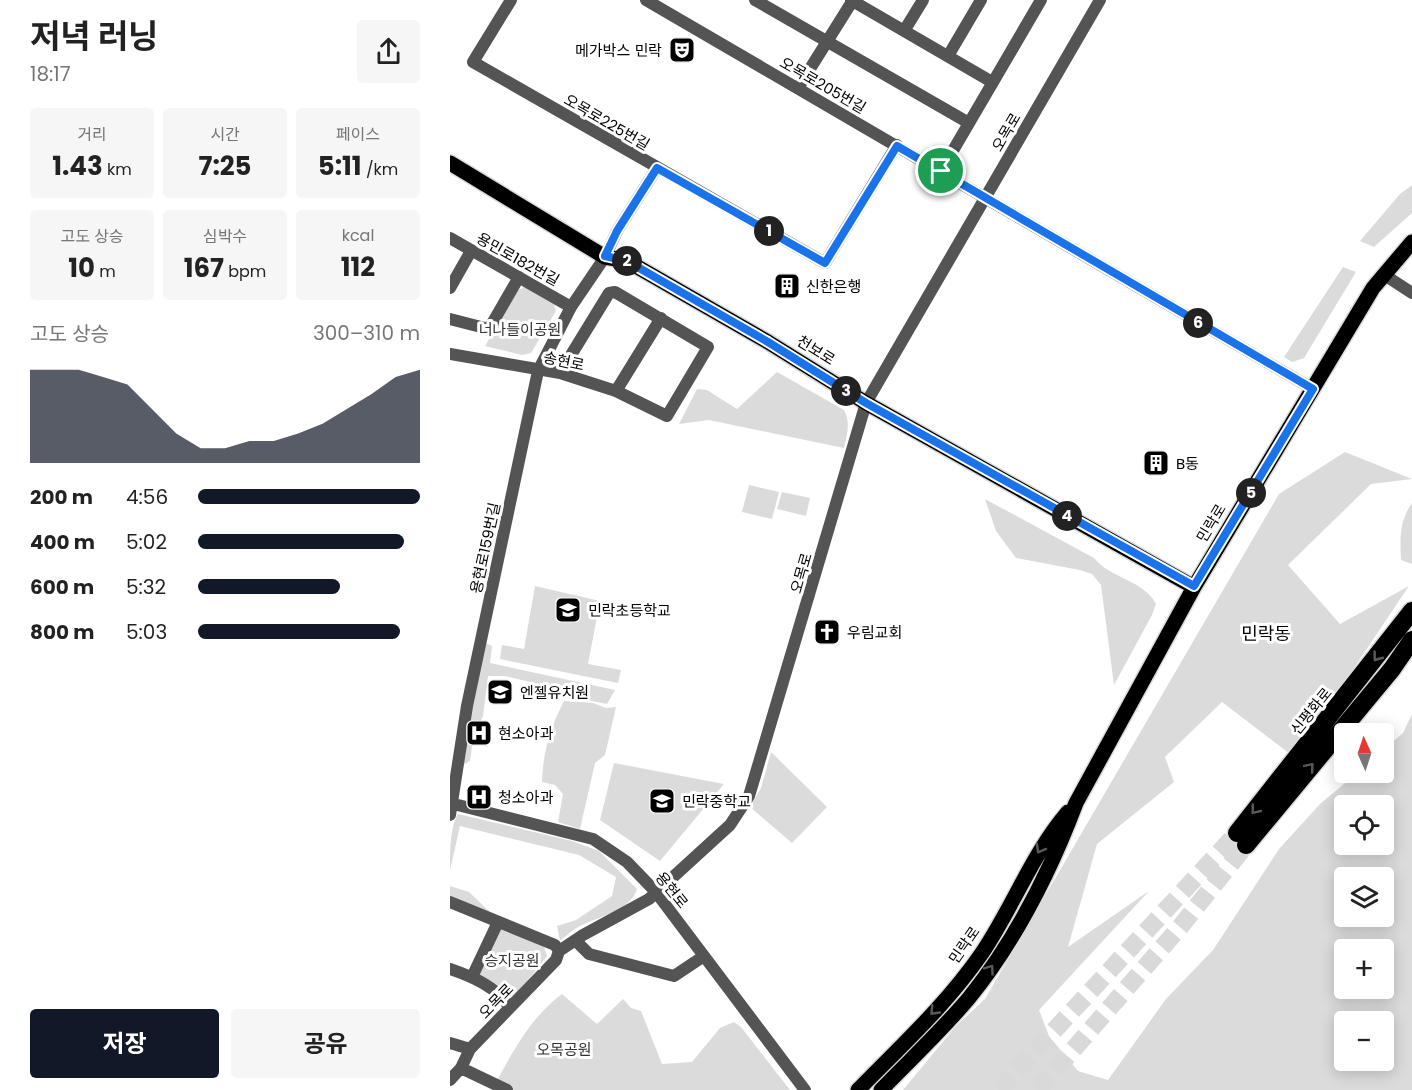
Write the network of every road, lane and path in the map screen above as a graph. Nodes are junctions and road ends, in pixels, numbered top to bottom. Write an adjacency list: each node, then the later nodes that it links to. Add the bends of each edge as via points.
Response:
1 (511, 0): 17 (street, 오목로225번길, via 473,62)
2 (646, 0): 13 (street, 오목로205번길)
3 (755, 0): 10 (street)
4 (852, 0): 9 (street); 10 (street)
5 (923, 0): 9 (street)
6 (981, 0): 11 (street)
7 (1041, 0): 12 (street)
8 (1100, 0): 19 (street, 오목로)
9 (904, 30): 11 (street)
10 (827, 41): 13 (street); 14 (street)
11 (948, 56): 12 (street)
12 (993, 82): 14 (street)
13 (798, 88): 15 (street, 오목로205번길)
14 (969, 123): 18 (street)
15 (897, 146): 17 (street, 오목로225번길, via 825,263); 18 (street, 오목로205번길)
16 (450, 163): 23 (main road, 천보로)
17 (657, 168): 23 (street, 용현로159번길)
18 (941, 171): 19 (street, 오목로205번길)
19 (986, 197): 34 (street, 오목로205번길); 36 (street, 오목로)
20 (450, 238): 22 (street, 용민로182번길)
21 (1412, 242): 24 (main road, 민락로)
22 (471, 251): 25 (street, 용민로182번길); 26 (street)
23 (605, 256): 28 (street, 용현로159번길); 36 (main road, 천보로, via 627,261)
24 (1383, 274): 27 (street); 34 (main road, 민락로)
25 (519, 277): 28 (street, 용민로182번길); 30 (street, via 489,329)
26 (450, 287)
27 (1412, 293)
28 (571, 307): 32 (street, 용현로159번길)
29 (661, 318): 33 (street, via 615,292 609,293); 35 (street); 35 (street, 송현로, via 708,347 667,416)
30 (450, 319)
31 (450, 354): 32 (street, 송현로)
32 (538, 371): 33 (street, 송현로); 41 (street, 용현로159번길, via 467,706)
33 (560, 373): 35 (street, 송현로)
34 (1313, 389): 37 (main road, 민락로)
35 (616, 391)
36 (866, 403): 37 (main road, 천보로); 42 (street, 오목로, via 749,796 730,825)
37 (1194, 586): 40 (main road, 민락로)
38 (1412, 611): 39 (highway, 신평화로, one-way to 39, via 1241,839 1392,669)
39 (1412, 640)
40 (1076, 803): 57 (main road, 민락로, one-way to 57, via 1048,836 975,963); 58 (main road, 민락로, one-way to 40, via 968,999 1006,947 1062,841)
41 (451, 807): 42 (street, 용현로, via 593,839 627,862)
42 (655, 891): 45 (street, 오목로); 47 (street, 용현로)
43 (450, 902): 44 (street)
44 (498, 922): 46 (street, via 555,945); 49 (street)
45 (576, 941): 46 (street, 오목로); 47 (street, via 589,954 674,976)
46 (559, 951): 50 (street, 오목로, via 556,960)
47 (704, 956): 56 (street, 용현로)
48 (450, 969): 49 (street)
49 (472, 977): 50 (street, via 505,999)
50 (510, 1008): 52 (street, 오목로)
51 (450, 1043): 52 (street)
52 (470, 1050): 53 (street, 오목로)
53 (461, 1068): 54 (street, 오목로); 55 (street)
54 (450, 1080)
55 (507, 1090)
56 (805, 1090)
57 (858, 1090)
58 (880, 1090)

